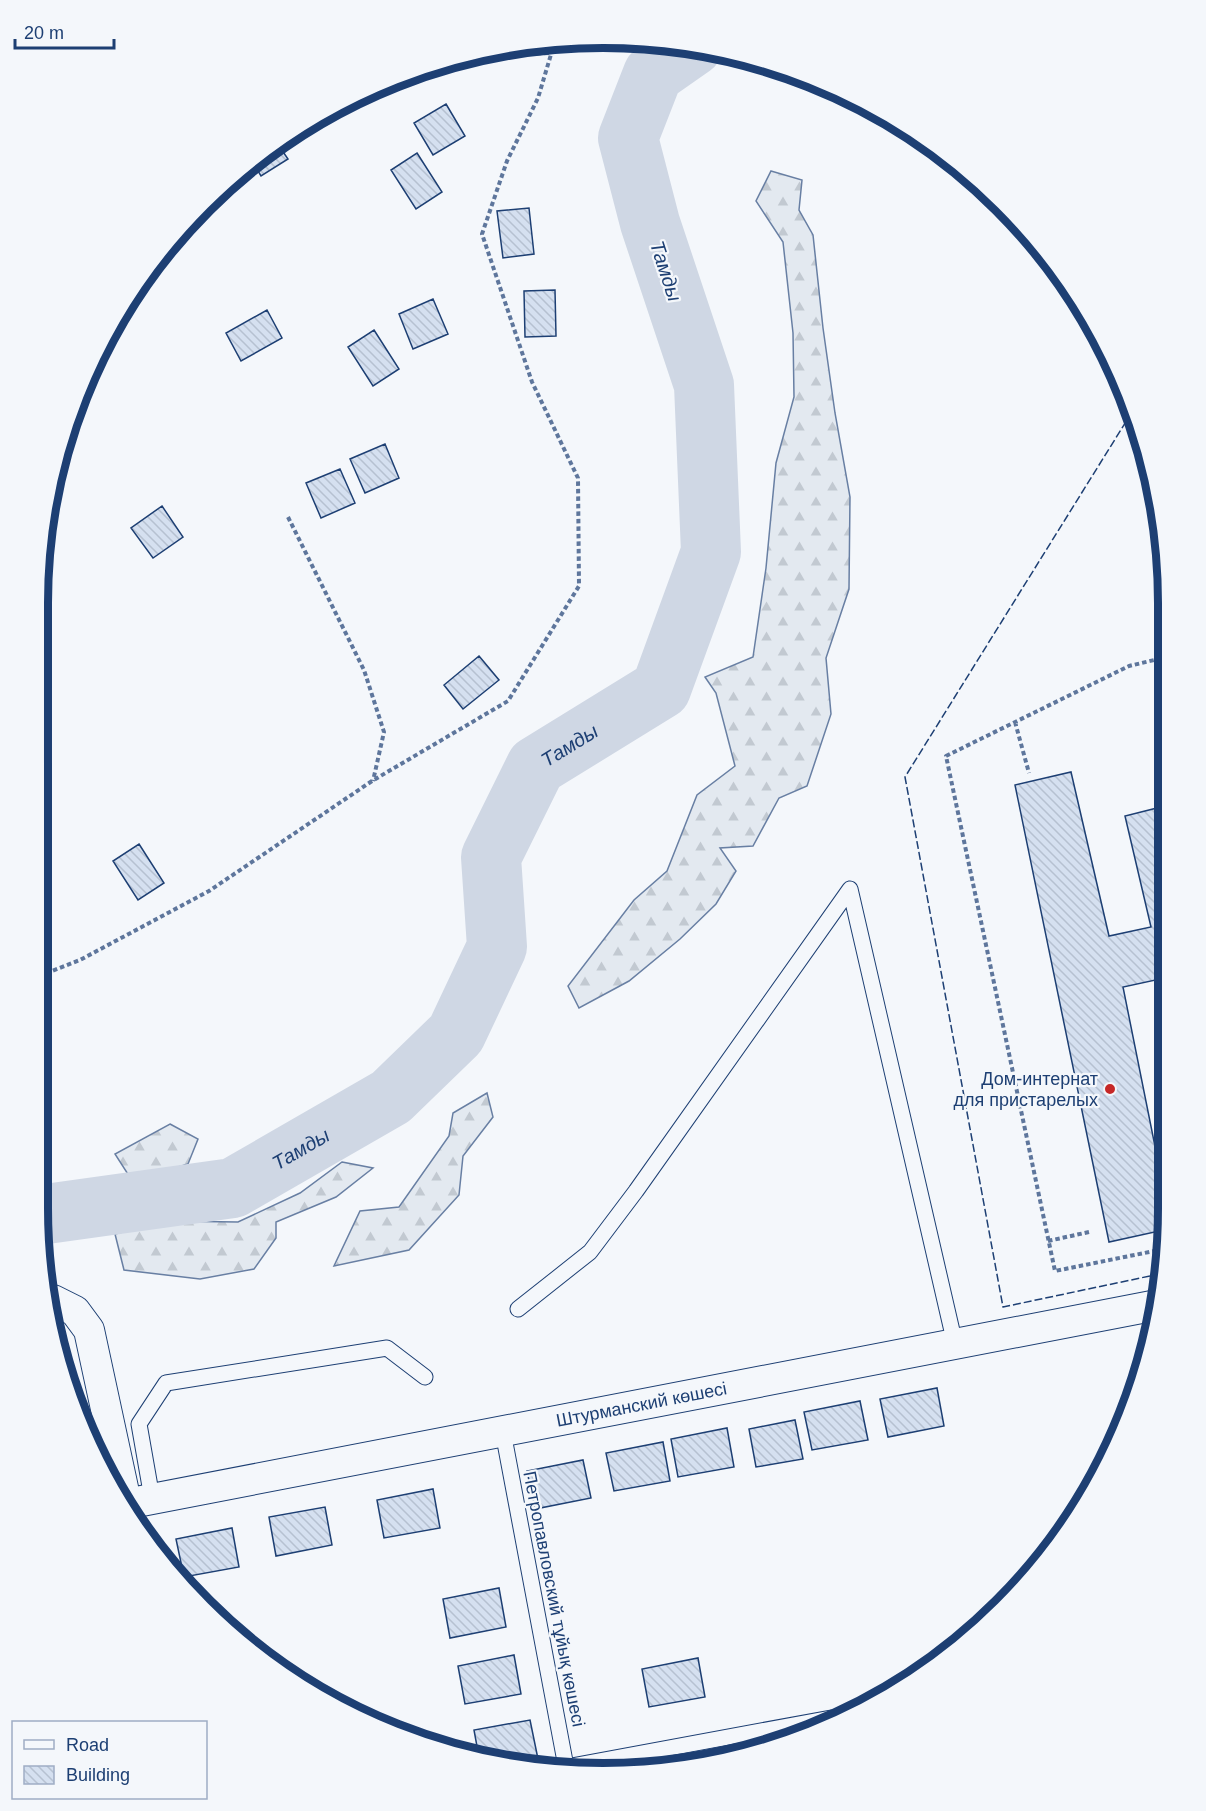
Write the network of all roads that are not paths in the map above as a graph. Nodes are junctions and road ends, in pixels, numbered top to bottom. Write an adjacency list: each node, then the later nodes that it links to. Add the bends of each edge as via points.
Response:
1 (57, 1302): 7 (street, via 75,1311 89,1330)
2 (1149, 1307): 4 (street, Штурманский көшесі)
3 (518, 1309): 4 (lane, via 590,1252 849,889)
4 (955, 1344): 6 (street, Штурманский көшесі)
5 (425, 1377): 7 (lane, via 387,1348 166,1383 139,1424)
6 (503, 1432): 7 (street, Штурманский көшесі); 9 (lane, Петропавловский тұйық көшесі)
7 (135, 1505)
8 (809, 1723): 10 (lane)
9 (564, 1762)
10 (602, 1763)

